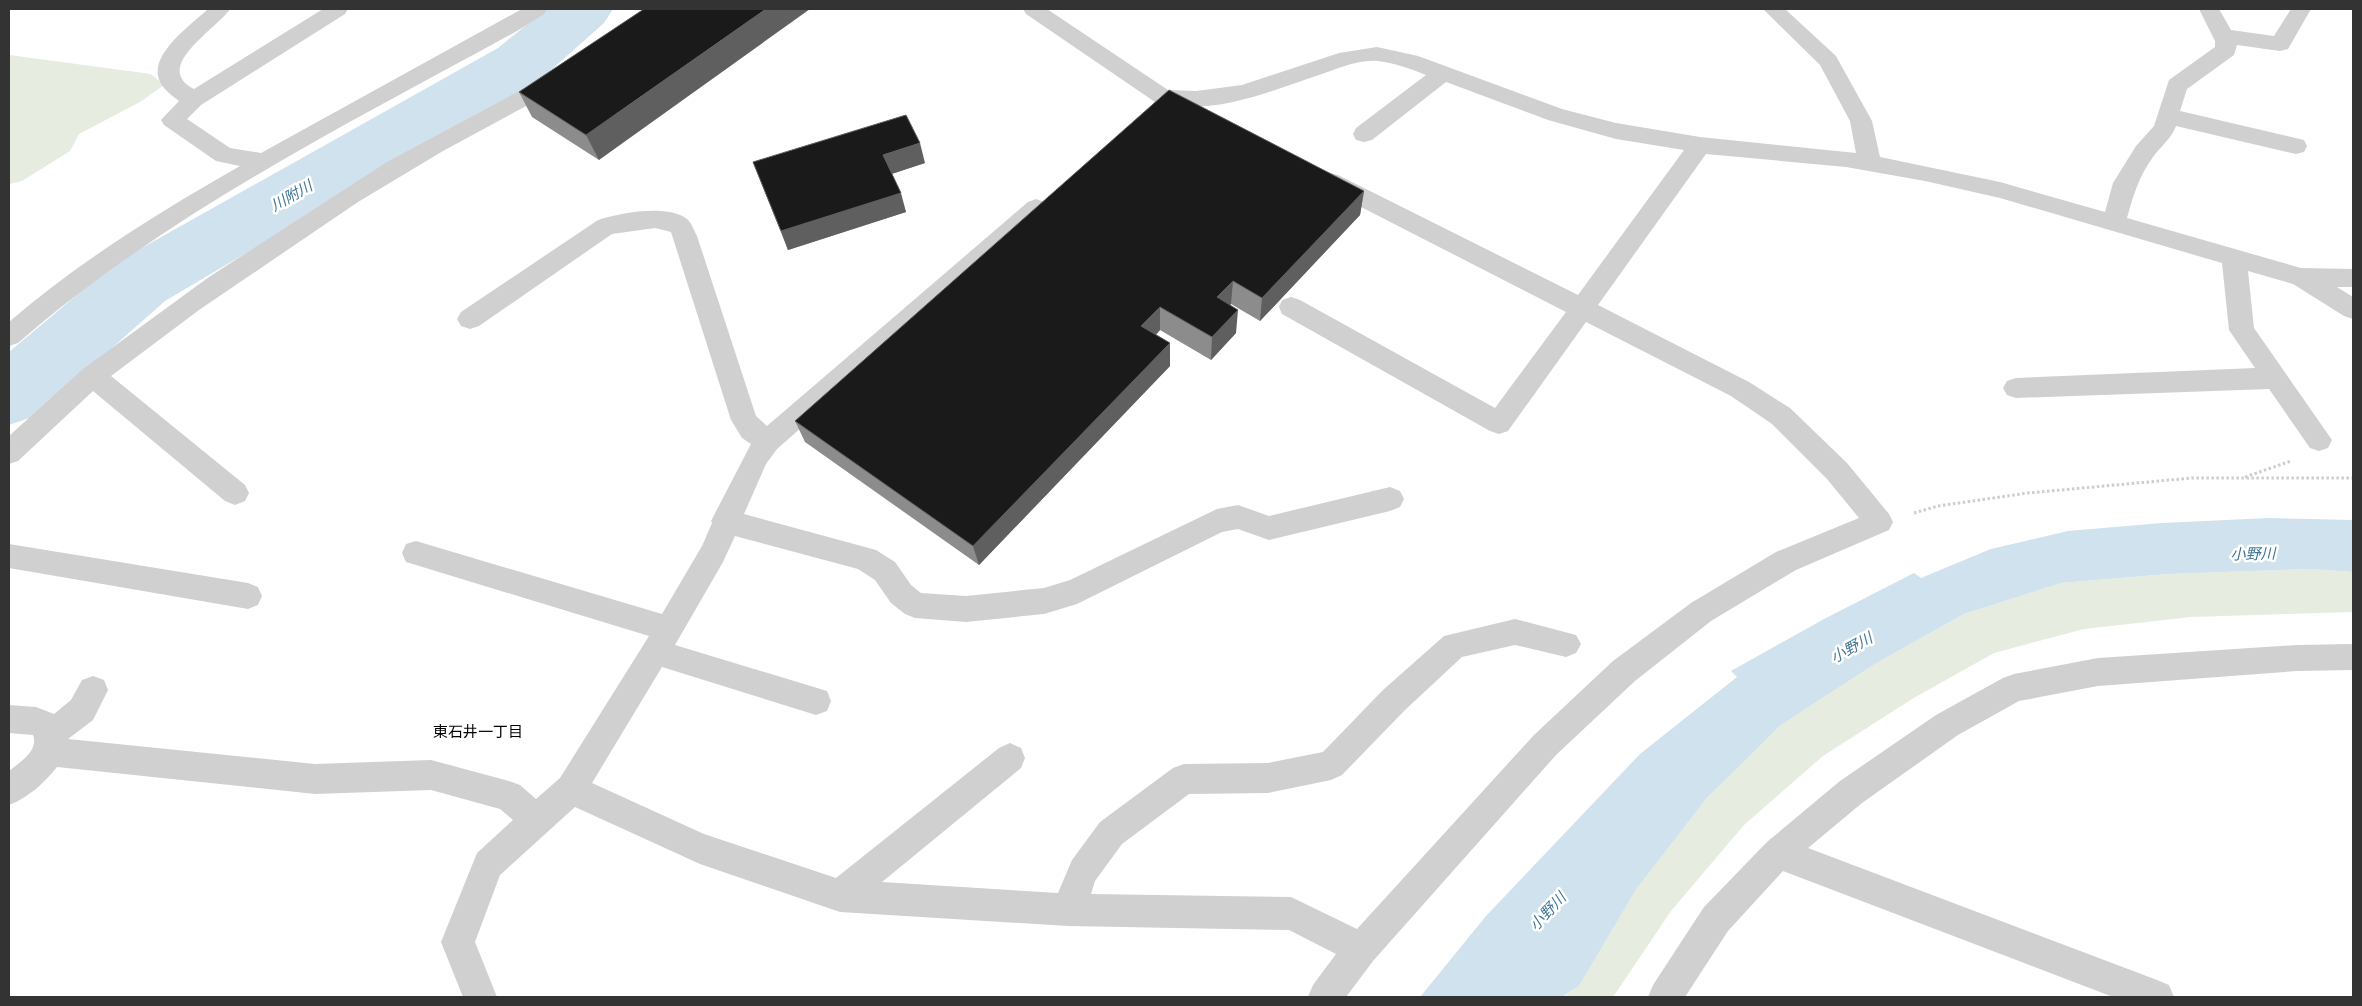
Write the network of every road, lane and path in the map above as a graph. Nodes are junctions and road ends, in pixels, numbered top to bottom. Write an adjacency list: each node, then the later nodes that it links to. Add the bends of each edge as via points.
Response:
1 (220, 9): 12 (street, via 172,56 168,71 172,84)
2 (338, 9): 12 (street)
3 (537, 9): 18 (street)
4 (1033, 9): 11 (street)
5 (1773, 9): 19 (street, via 1828,61 1861,122)
6 (2208, 9): 8 (street)
7 (2301, 9): 8 (street, via 2280,44)
8 (2223, 36): 13 (street, via 2226,50 2177,85)
9 (572, 71): 31 (street, via 396,168 198,298)
10 (1443, 73): 11 (street, via 1377,54 1348,58 1244,92 1196,99); 15 (street); 16 (street, via 1556,116 1616,131)
11 (1164, 98): 14 (street)
12 (193, 100): 18 (street, via 172,120 224,155)
13 (2168, 116): 17 (street); 22 (street, via 2164,129 2144,152 2125,183)
14 (1141, 117)
15 (1364, 134)
16 (1700, 145): 19 (street); 27 (street)
17 (2296, 146)
18 (264, 162): 30 (street, via 142,236)
19 (1870, 163): 22 (street, via 2000,190)
20 (1320, 175): 27 (street)
21 (1052, 195): 35 (street)
22 (2114, 224): 23 (street)
23 (2234, 258): 24 (street); 32 (street, via 2242,330)
24 (2301, 277): 25 (street); 28 (street)
25 (2353, 278)
26 (1291, 307): 27 (street, via 1499,423)
27 (1582, 308): 42 (street, via 1740,389 1781,416 1837,471)
28 (2353, 309)
29 (470, 319): 35 (street, via 606,226 655,219 671,221 680,226 684,236 744,420 751,430)
30 (9, 336)
31 (92, 376): 36 (street, via 38,422); 39 (street)
32 (2275, 378): 33 (street); 34 (street)
33 (2016, 388)
34 (2318, 440): 37 (path, via 2312,454)
35 (768, 441): 41 (street, via 754,458)
36 (9, 452)
37 (2242, 478): 38 (path); 42 (path, via 2192,478 2028,493 1938,506)
38 (2353, 478)
39 (235, 493)
40 (1390, 499): 41 (street, via 1269,528 1238,517 1217,521 1077,591 1044,601 966,609 915,605 885,571 866,559)
41 (725, 521): 46 (street, via 713,553)
42 (1879, 522): 60 (street, via 1786,561 1701,612 1624,671 1545,745)
43 (416, 553): 46 (street)
44 (9, 556): 45 (street)
45 (248, 596)
46 (662, 641): 50 (street); 54 (street)
47 (1566, 644): 59 (street, via 1515,632 1454,645 1394,700 1331,765 1268,778 1184,779 1111,833 1083,871)
48 (2353, 657): 57 (street, via 2098,672 2014,688 1947,725 1850,792)
49 (92, 690): 52 (street, via 82,710)
50 (816, 702)
51 (9, 719): 52 (street, via 45,725)
52 (51, 743): 55 (street, via 34,771); 56 (street, via 315,779 431,775 509,796)
53 (1010, 758): 58 (street)
54 (571, 789): 56 (street); 58 (street, via 700,848)
55 (9, 790)
56 (536, 820): 61 (street, via 488,864 458,942)
57 (1778, 853): 63 (street, via 1716,919); 64 (street)
58 (840, 896): 59 (street)
59 (1068, 910): 60 (street, via 1291,914)
60 (1361, 949): 62 (street)
61 (480, 997)
62 (1325, 997)
63 (1665, 997)
64 (2157, 997)

